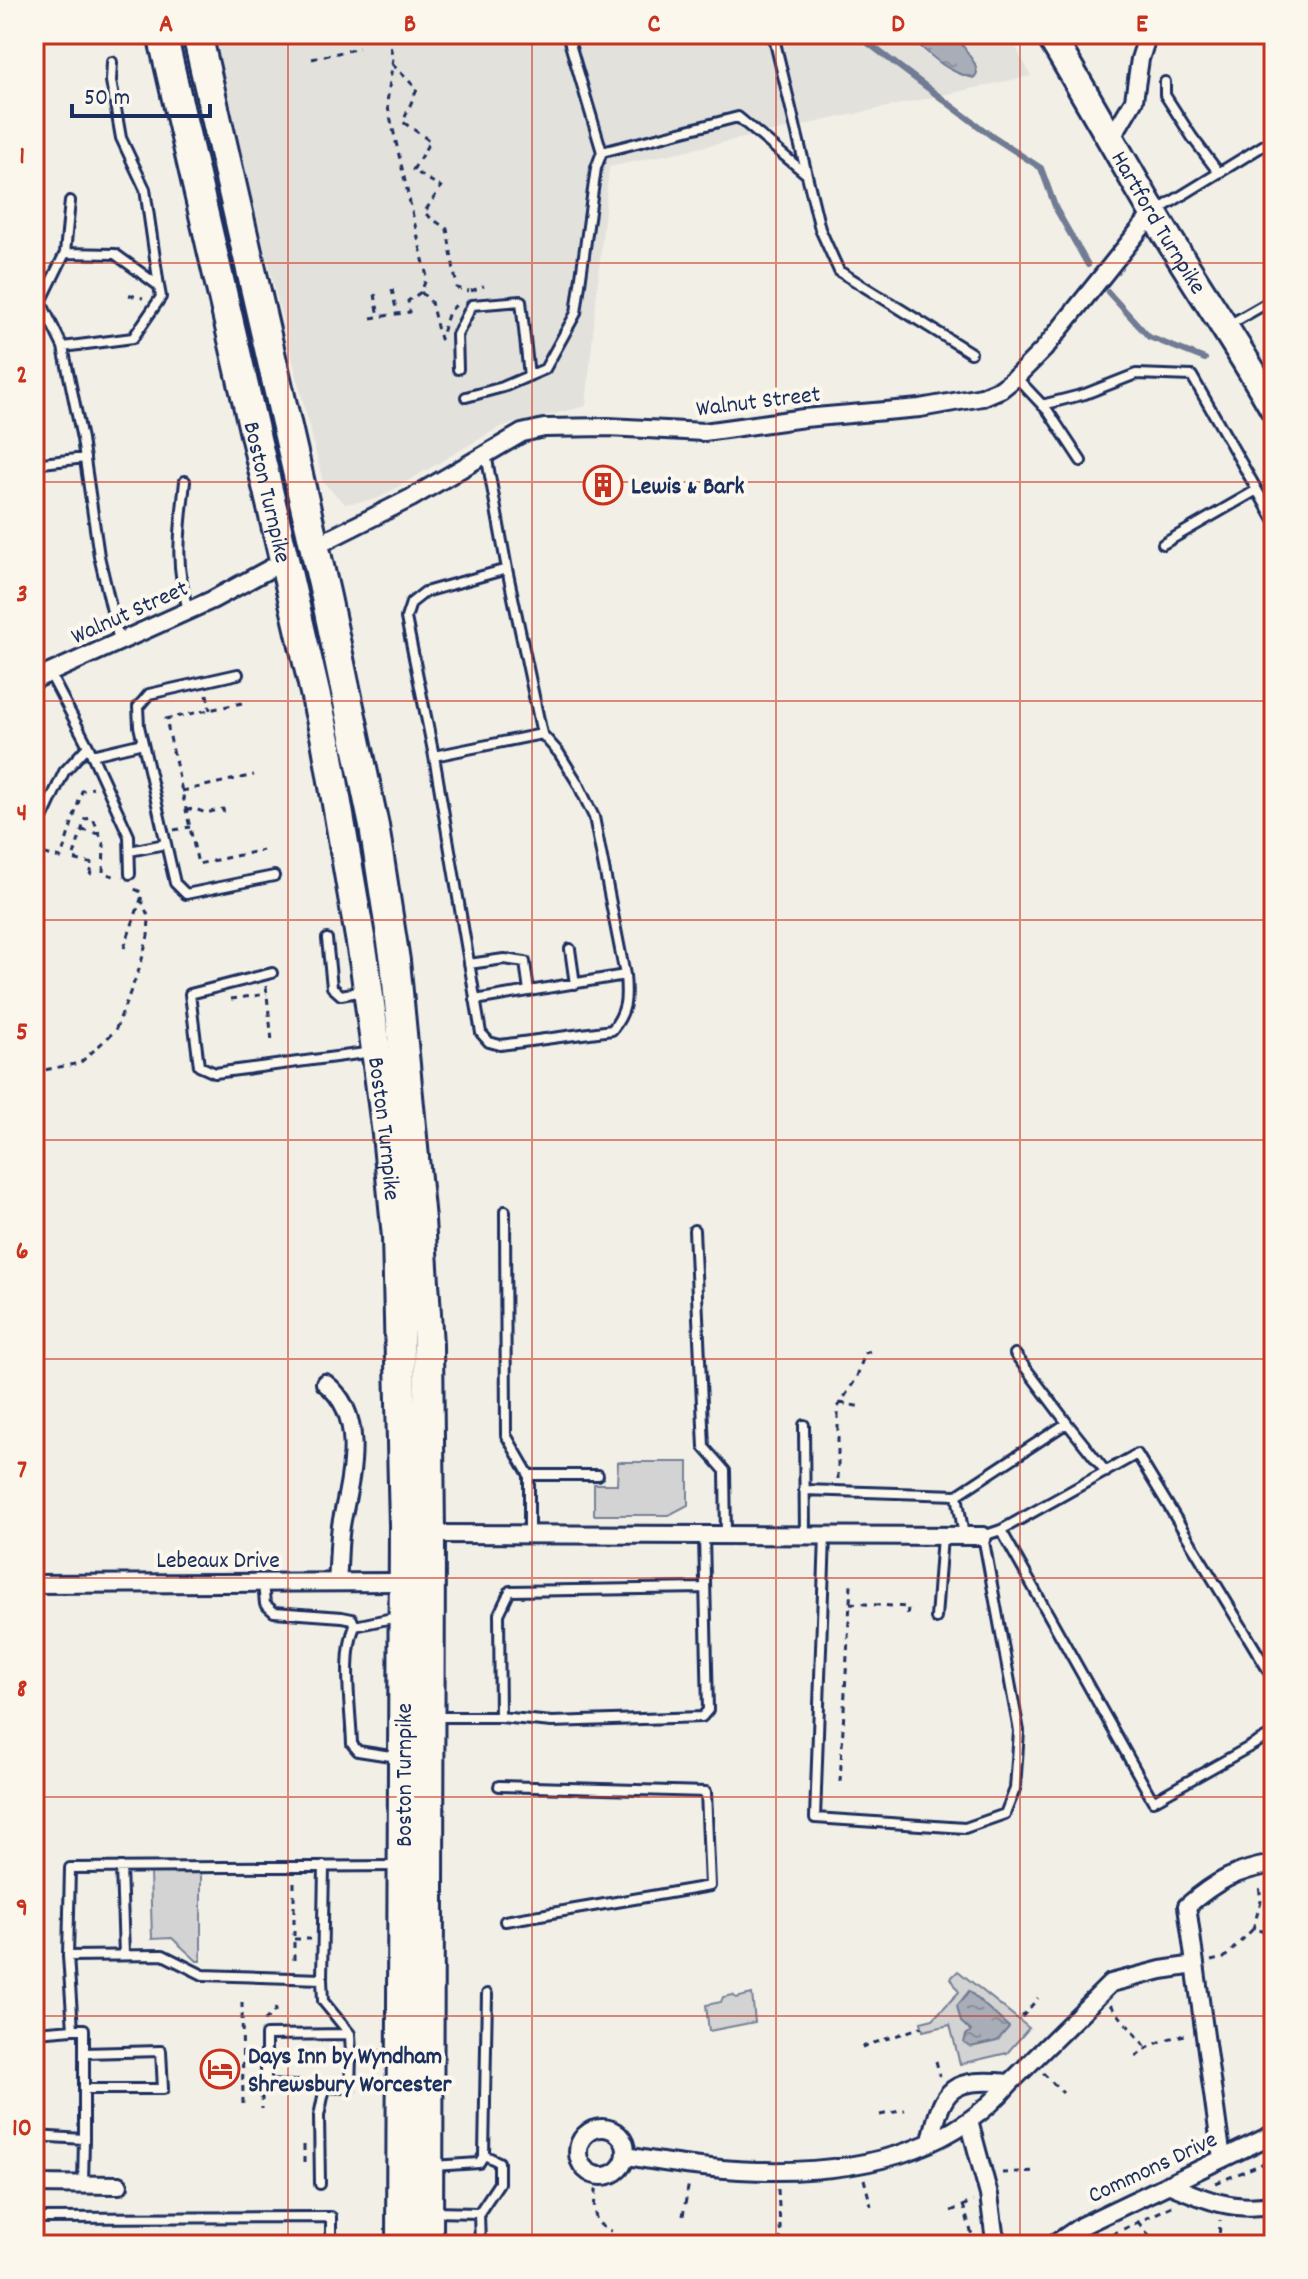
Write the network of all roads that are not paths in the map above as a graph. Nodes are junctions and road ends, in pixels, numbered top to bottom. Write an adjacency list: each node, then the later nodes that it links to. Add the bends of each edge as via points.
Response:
1 (162, 34): 38 (highway, Boston Turnpike)
2 (197, 34): 37 (highway, Boston Turnpike)
3 (567, 34): 11 (lane)
4 (773, 34): 13 (lane)
5 (1049, 34): 9 (main road, Hartford Turnpike)
6 (1148, 34): 9 (street, via 1134,100)
7 (112, 62): 17 (lane, via 121,138 145,189)
8 (1165, 82): 12 (lane, via 1165,95)
9 (1111, 139): 15 (main road, Hartford Turnpike)
10 (1274, 139): 12 (lane)
11 (602, 152): 13 (lane, via 738,117); 24 (lane, via 576,313 545,369)
12 (1219, 173): 15 (lane)
13 (807, 174): 22 (lane, via 820,229 839,271)
14 (70, 201): 16 (lane)
15 (1153, 213): 20 (main road, Hartford Turnpike); 25 (street, Walnut Street, via 1059,332)
16 (65, 253): 17 (lane, via 115,254); 19 (lane)
17 (159, 286): 21 (lane, via 161,297 133,338)
18 (1274, 299): 20 (lane)
19 (38, 301): 21 (lane)
20 (1226, 326): 28 (main road, Hartford Turnpike)
21 (63, 347): 30 (lane)
22 (971, 353)
23 (458, 369): 24 (lane, via 457,335 472,305 521,301)
24 (529, 376): 26 (lane)
25 (1016, 377): 27 (lane); 29 (street, Walnut Street, via 982,397 942,405 704,432 544,428 522,433)
26 (466, 397)
27 (1042, 405): 31 (lane); 34 (lane, via 1136,374 1192,376)
28 (1274, 409)
29 (486, 453): 37 (street, Walnut Street); 39 (lane)
30 (85, 458): 32 (lane); 41 (lane, via 99,556)
31 (1081, 461)
32 (34, 464)
33 (185, 481): 40 (lane, via 177,555)
34 (1257, 490): 35 (lane); 36 (lane)
35 (1274, 520)
36 (1163, 544)
37 (315, 546): 75 (highway, Boston Turnpike, via 374,826 395,961 425,1283)
38 (284, 561): 40 (street, Walnut Street); 59 (highway, Boston Turnpike, via 329,753)
39 (507, 569): 44 (lane); 47 (lane, via 425,592 411,603 406,618)
40 (188, 611): 41 (street, Walnut Street)
41 (119, 642): 43 (street, Walnut Street)
42 (238, 674): 45 (lane, via 149,694 138,707)
43 (42, 676): 46 (lane)
44 (542, 734): 47 (lane); 57 (lane, via 559,753 594,817)
45 (143, 743): 46 (lane); 49 (lane)
46 (90, 750): 48 (lane, via 64,772); 50 (lane, via 129,836)
47 (434, 756): 55 (lane)
48 (34, 836)
49 (165, 844): 50 (lane); 52 (lane, via 175,883 186,894)
50 (130, 851): 51 (lane)
51 (130, 874)
52 (274, 876)
53 (327, 939): 59 (lane, via 332,987 341,995)
54 (570, 949): 58 (lane)
55 (469, 964): 60 (lane, via 525,962); 61 (lane)
56 (268, 974): 62 (lane, via 190,994 199,1066 215,1073)
57 (625, 975): 58 (lane); 61 (lane, via 628,1002 612,1030 500,1045 481,1033)
58 (575, 984): 60 (lane)
59 (369, 990): 62 (highway, Boston Turnpike)
60 (529, 991): 61 (lane)
61 (475, 1000)
62 (377, 1051): 86 (highway, Boston Turnpike, via 397,1237)
63 (505, 1211): 70 (lane, via 506,1435)
64 (694, 1230): 78 (lane, via 704,1447 725,1471)
65 (1015, 1354): 67 (lane)
66 (325, 1383): 85 (street, via 344,1403 351,1427 351,1488 341,1523)
67 (1067, 1423): 69 (lane); 73 (lane)
68 (804, 1425): 72 (lane)
69 (1106, 1472): 74 (lane); 92 (lane, via 1137,1454)
70 (529, 1475): 71 (lane); 76 (lane)
71 (598, 1475)
72 (804, 1490): 73 (lane); 79 (lane)
73 (957, 1495): 82 (lane)
74 (1001, 1530): 83 (lane); 95 (lane, via 1153,1801)
75 (430, 1534): 76 (street); 93 (highway, Boston Turnpike)
76 (529, 1535): 77 (street)
77 (704, 1536): 78 (street); 88 (lane)
78 (726, 1536): 79 (street)
79 (805, 1536): 80 (street)
80 (825, 1536): 81 (street); 83 (lane, via 815,1818 965,1828 1005,1814 1015,1789 1019,1731)
81 (942, 1536): 82 (street); 90 (lane)
82 (964, 1536): 83 (street)
83 (983, 1536)
84 (263, 1582): 85 (street, Lebeaux Drive); 87 (street, Lebeaux Drive); 91 (lane, via 265,1604 274,1612 342,1617 352,1619)
85 (337, 1582): 86 (street, Lebeaux Drive)
86 (403, 1582): 89 (highway, Boston Turnpike)
87 (34, 1584)
88 (705, 1588): 94 (lane, via 510,1591 499,1614); 94 (lane, via 708,1710 702,1717 552,1722)
89 (403, 1616): 91 (lane); 96 (highway, Boston Turnpike)
90 (936, 1618)
91 (355, 1626): 96 (lane, via 349,1653 352,1744 358,1751)
92 (1274, 1680)
93 (430, 1717): 94 (lane); 125 (highway, Boston Turnpike)
94 (500, 1717)
95 (1274, 1733)
96 (402, 1758): 100 (highway, Boston Turnpike)
97 (499, 1786): 102 (lane, via 706,1792 710,1886)
98 (1266, 1865): 105 (street, via 1231,1874 1187,1906)
99 (324, 1866): 100 (lane); 101 (lane); 106 (lane)
100 (404, 1866): 112 (highway, Boston Turnpike)
101 (121, 1867): 103 (lane); 104 (lane, via 70,1868)
102 (505, 1921)
103 (124, 1955): 104 (lane); 106 (lane, via 163,1955 203,1975)
104 (68, 1956): 108 (lane)
105 (1195, 1965): 113 (street, via 1120,1980 1099,1993); 124 (street)
106 (322, 1979): 109 (lane, via 323,2001)
107 (487, 1994): 122 (lane)
108 (73, 2029): 110 (lane, via 84,2029); 116 (lane, via 36,2032)
109 (350, 2034): 111 (lane); 114 (lane, via 266,2035 266,2085)
110 (84, 2053): 115 (lane); 115 (lane, via 161,2051 163,2089)
111 (351, 2055): 112 (lane); 114 (lane, via 350,2088)
112 (403, 2057): 136 (highway, Boston Turnpike)
113 (1010, 2083): 117 (street); 121 (street, via 969,2083 949,2093 938,2109)
114 (325, 2087): 128 (lane, via 319,2116)
115 (84, 2089): 120 (lane)
116 (34, 2101)
117 (969, 2121): 121 (street); 139 (street)
118 (1274, 2134): 124 (street, Commons Drive)
119 (34, 2136): 120 (lane)
120 (84, 2139): 127 (lane)
121 (931, 2141): 123 (street, via 891,2157 817,2171 692,2166)
122 (484, 2155): 125 (lane, via 479,2163); 133 (lane, via 499,2162 499,2183)
123 (627, 2156): 123 (street, via 623,2138 603,2127 579,2139 577,2155 598,2177 621,2167)
124 (1222, 2159): 129 (street, Commons Drive)
125 (428, 2166): 132 (highway, Boston Turnpike)
126 (34, 2184): 127 (street)
127 (83, 2184): 130 (street)
128 (320, 2184)
129 (1168, 2184): 131 (street, via 1221,2205); 140 (street, Commons Drive)
130 (119, 2185)
131 (1274, 2204)
132 (428, 2212): 133 (lane); 137 (highway, Boston Turnpike)
133 (479, 2213): 138 (lane)
134 (34, 2218): 135 (lane, via 331,2217)
135 (331, 2245)
136 (401, 2245)
137 (428, 2245)
138 (480, 2245)
139 (1000, 2245)
140 (1053, 2245)

